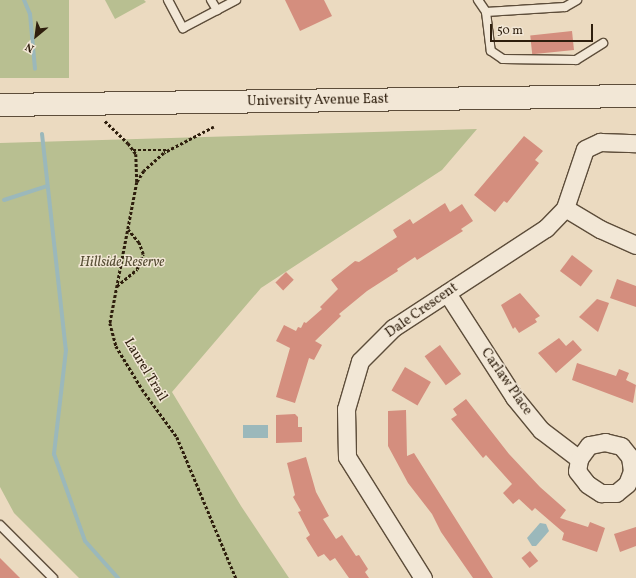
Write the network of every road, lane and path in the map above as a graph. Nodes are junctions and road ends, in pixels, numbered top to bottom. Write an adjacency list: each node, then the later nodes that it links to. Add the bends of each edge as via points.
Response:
1 (168, 0): 6 (lane, via 183,28)
2 (211, 0): 6 (lane)
3 (236, 0): 6 (lane)
4 (478, 0): 7 (lane)
5 (577, 0): 7 (lane, via 565,7)
6 (217, 10)
7 (486, 12): 8 (lane, via 491,51 503,59 576,60)
8 (603, 43)
9 (636, 96): 11 (main road, University Avenue East)
10 (0, 105): 11 (main road, University Avenue East)
11 (88, 105): 14 (path)
12 (214, 127): 15 (path, Laurel Trail)
13 (636, 143): 17 (street, Dale Crescent, via 600,142 586,149)
14 (133, 150): 15 (path); 16 (path, via 136,154)
15 (170, 150): 16 (path, Laurel Trail, via 144,171)
16 (137, 182): 18 (path, Laurel Trail)
17 (565, 208): 19 (street, via 600,229); 21 (street, Dale Crescent, via 546,228 520,247)
18 (128, 230): 20 (path, Laurel Trail); 20 (path, via 139,243 143,254 137,269)
19 (636, 245)
20 (117, 286): 25 (path, Laurel Trail, via 110,323 116,346 142,389 177,437)
21 (447, 293): 22 (street, Carlaw Place, via 514,397 541,430); 26 (street, Dale Crescent, via 393,328 360,361 346,409 347,457)
22 (579, 458)
23 (0, 525): 24 (lane)
24 (52, 578)
25 (236, 578)
26 (423, 578)

